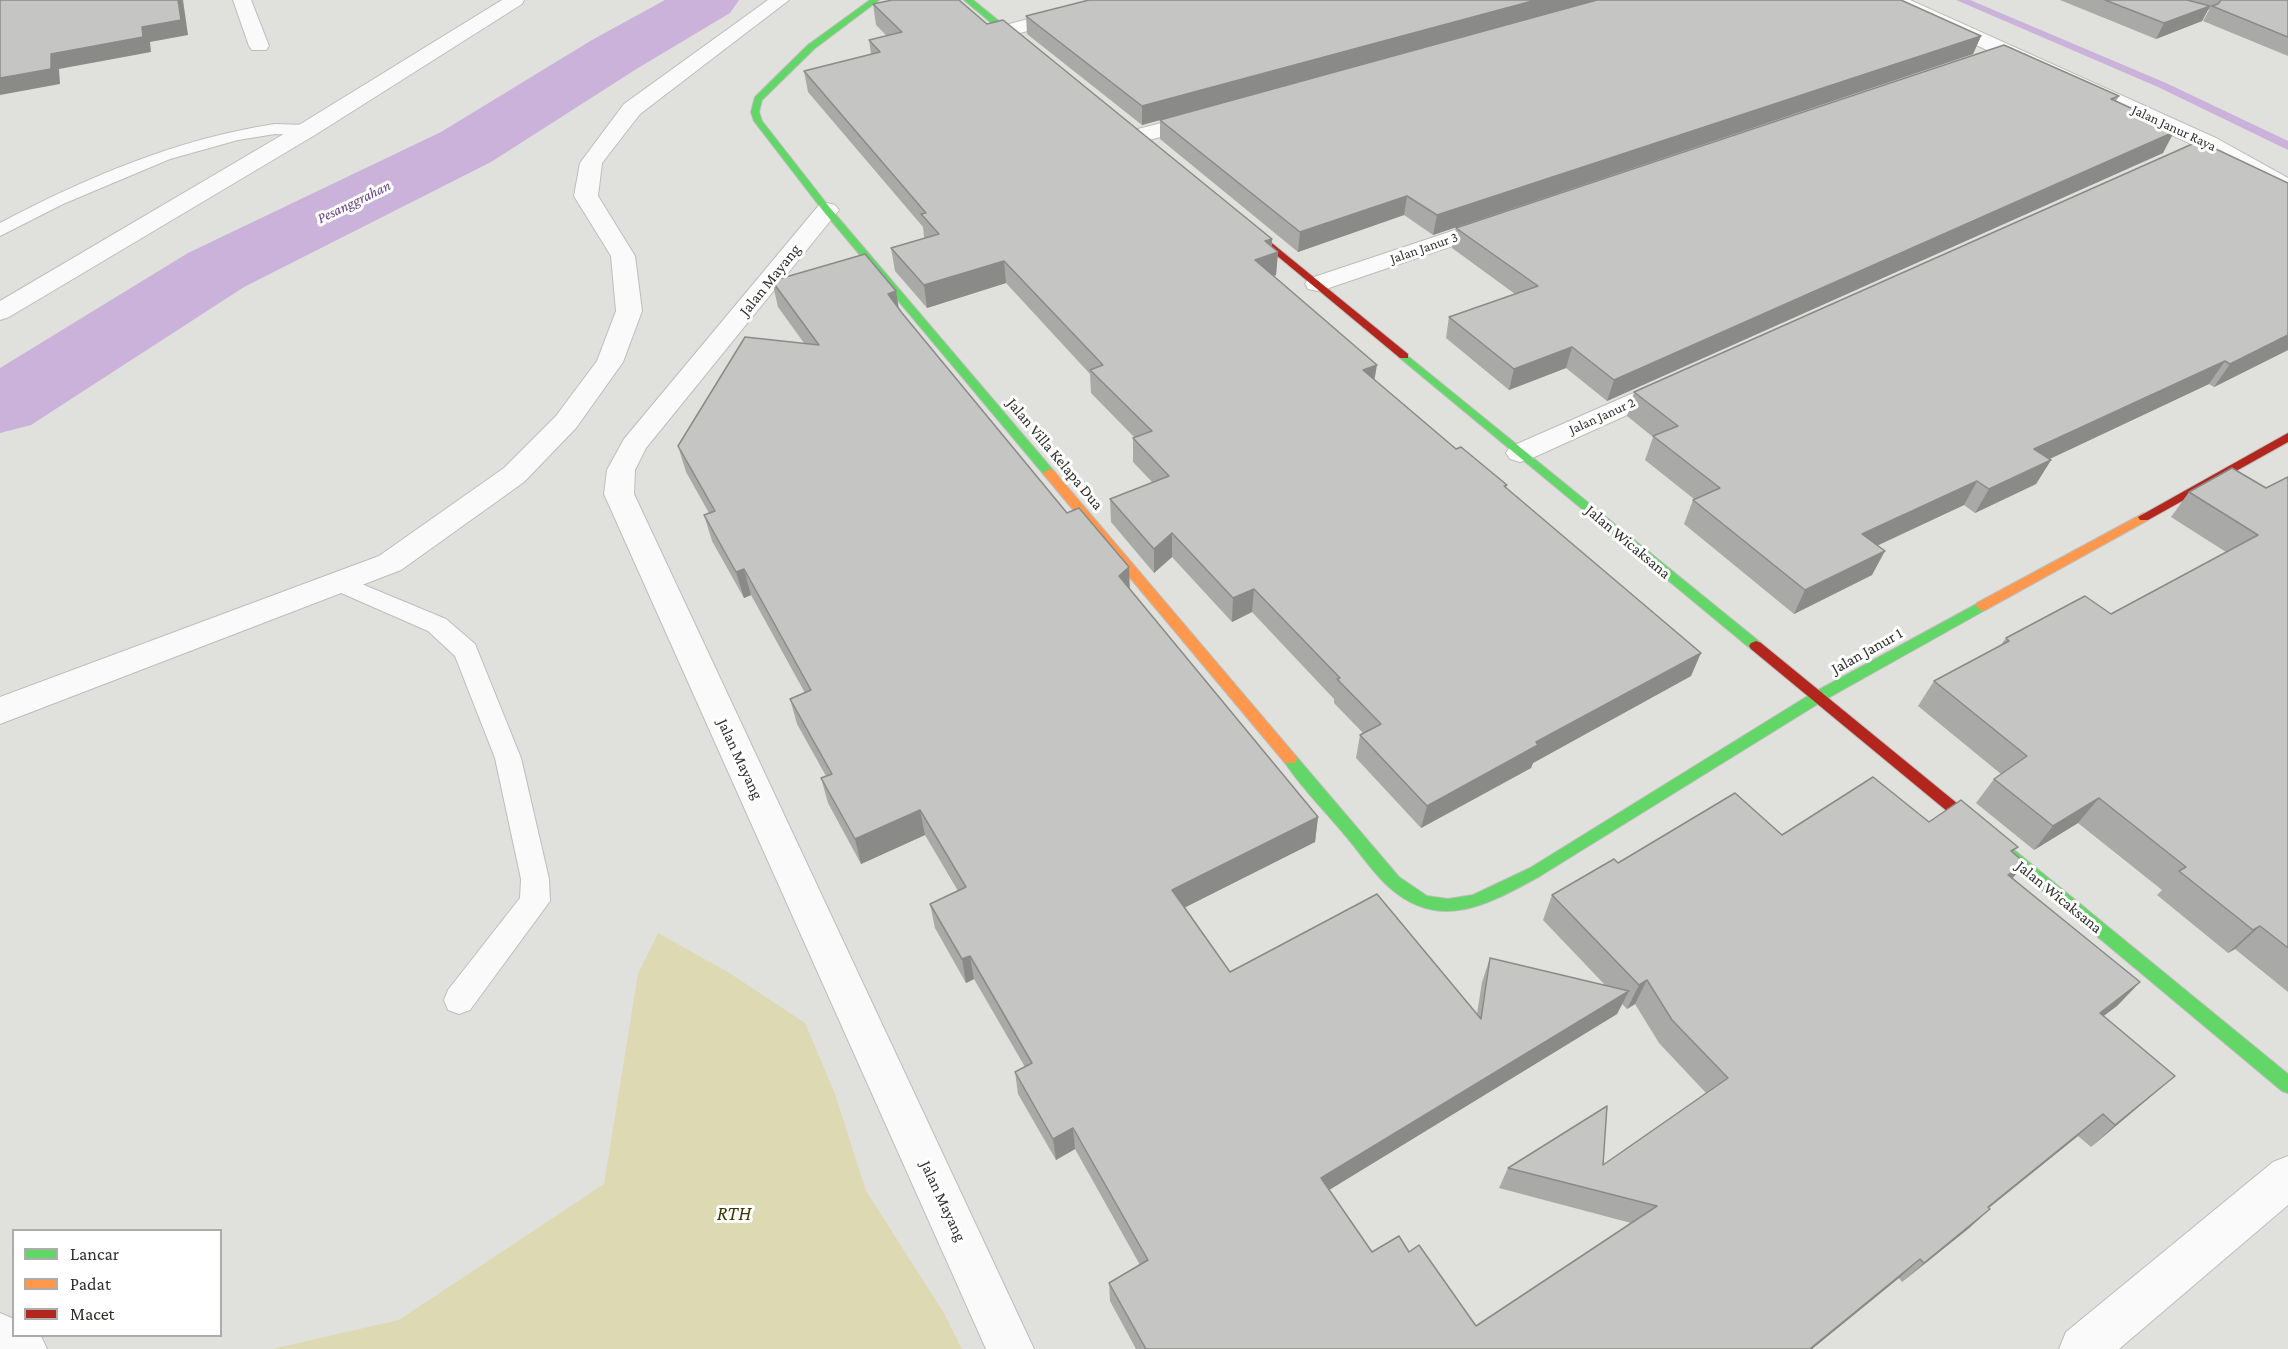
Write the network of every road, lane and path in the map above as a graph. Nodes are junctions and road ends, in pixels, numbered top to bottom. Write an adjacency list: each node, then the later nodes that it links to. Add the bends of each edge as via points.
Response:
1 (242, 0): 9 (street)
2 (515, 0): 14 (street)
3 (780, 0): 28 (street, via 632,109 591,163 586,196 622,256 629,311 610,362 566,422 514,475 390,563)
4 (875, 0): 19 (street, Jalan Villa Kelapa Dua, via 811,47 758,99 755,112)
5 (968, 0): 8 (street)
6 (1122, 0): 8 (street)
7 (1894, 0): 10 (street, Jalan Janur Raya)
8 (1005, 31): 11 (street)
9 (259, 46)
10 (2008, 51): 12 (street); 16 (street, Jalan Janur Raya)
11 (1040, 59)
12 (1974, 62)
13 (1218, 114): 15 (street)
14 (307, 130): 22 (lane, via 247,133 164,155 57,200); 24 (street)
15 (1138, 136)
16 (2208, 143): 17 (street); 18 (street, Jalan Janur Raya)
17 (2175, 158)
18 (2288, 187)
19 (827, 210): 31 (street, Jalan Villa Kelapa Dua, via 1394,882 1432,905); 37 (street, Jalan Mayang, via 634,445 621,470 619,494)
20 (1227, 210): 23 (street, Jalan Wicaksana)
21 (1521, 215): 23 (street, Jalan Janur 3)
22 (0, 230)
23 (1317, 284): 27 (street, Jalan Wicaksana)
24 (0, 312)
25 (1695, 374): 27 (street, Jalan Janur 2)
26 (2288, 437): 29 (street, Jalan Janur 1)
27 (1520, 453): 29 (street, Jalan Wicaksana)
28 (340, 583): 30 (street); 32 (lane, via 437,625 466,651 508,758 535,879 535,901)
29 (1816, 698): 31 (street, Jalan Janur 1, via 1535,872); 33 (street, Jalan Wicaksana)
30 (0, 711)
31 (1469, 904)
32 (459, 1000)
33 (2288, 1085)
34 (2288, 1177): 38 (street)
35 (0, 1331): 36 (lane)
36 (29, 1349)
37 (1010, 1349)
38 (2083, 1349)

